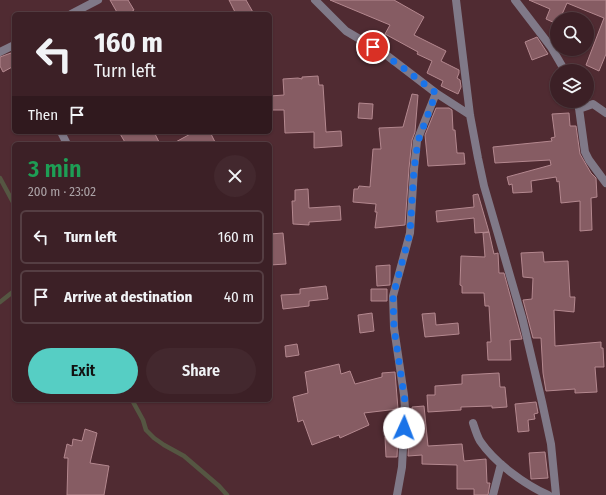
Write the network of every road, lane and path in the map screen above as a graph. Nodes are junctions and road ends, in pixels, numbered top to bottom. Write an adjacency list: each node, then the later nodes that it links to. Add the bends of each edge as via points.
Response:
1 (98, 0): 5 (street)
2 (315, 0): 9 (street, via 346,31 385,54)
3 (456, 0): 13 (street)
4 (515, 0): 8 (street)
5 (75, 12)
6 (12, 46): 7 (street)
7 (0, 52)
8 (561, 64)
9 (436, 93): 13 (street); 17 (street, via 418,141 410,233 393,296 394,328 405,409 402,467)
10 (594, 105): 12 (street)
11 (579, 108): 14 (street, via 585,152)
12 (606, 112)
13 (470, 115): 20 (street, via 484,186 516,294 542,402 551,444)
14 (606, 182)
15 (473, 424): 16 (street, via 479,439)
16 (501, 464): 18 (street); 19 (street, via 526,483)
17 (397, 495)
18 (493, 495)
19 (548, 495)
20 (556, 495)

